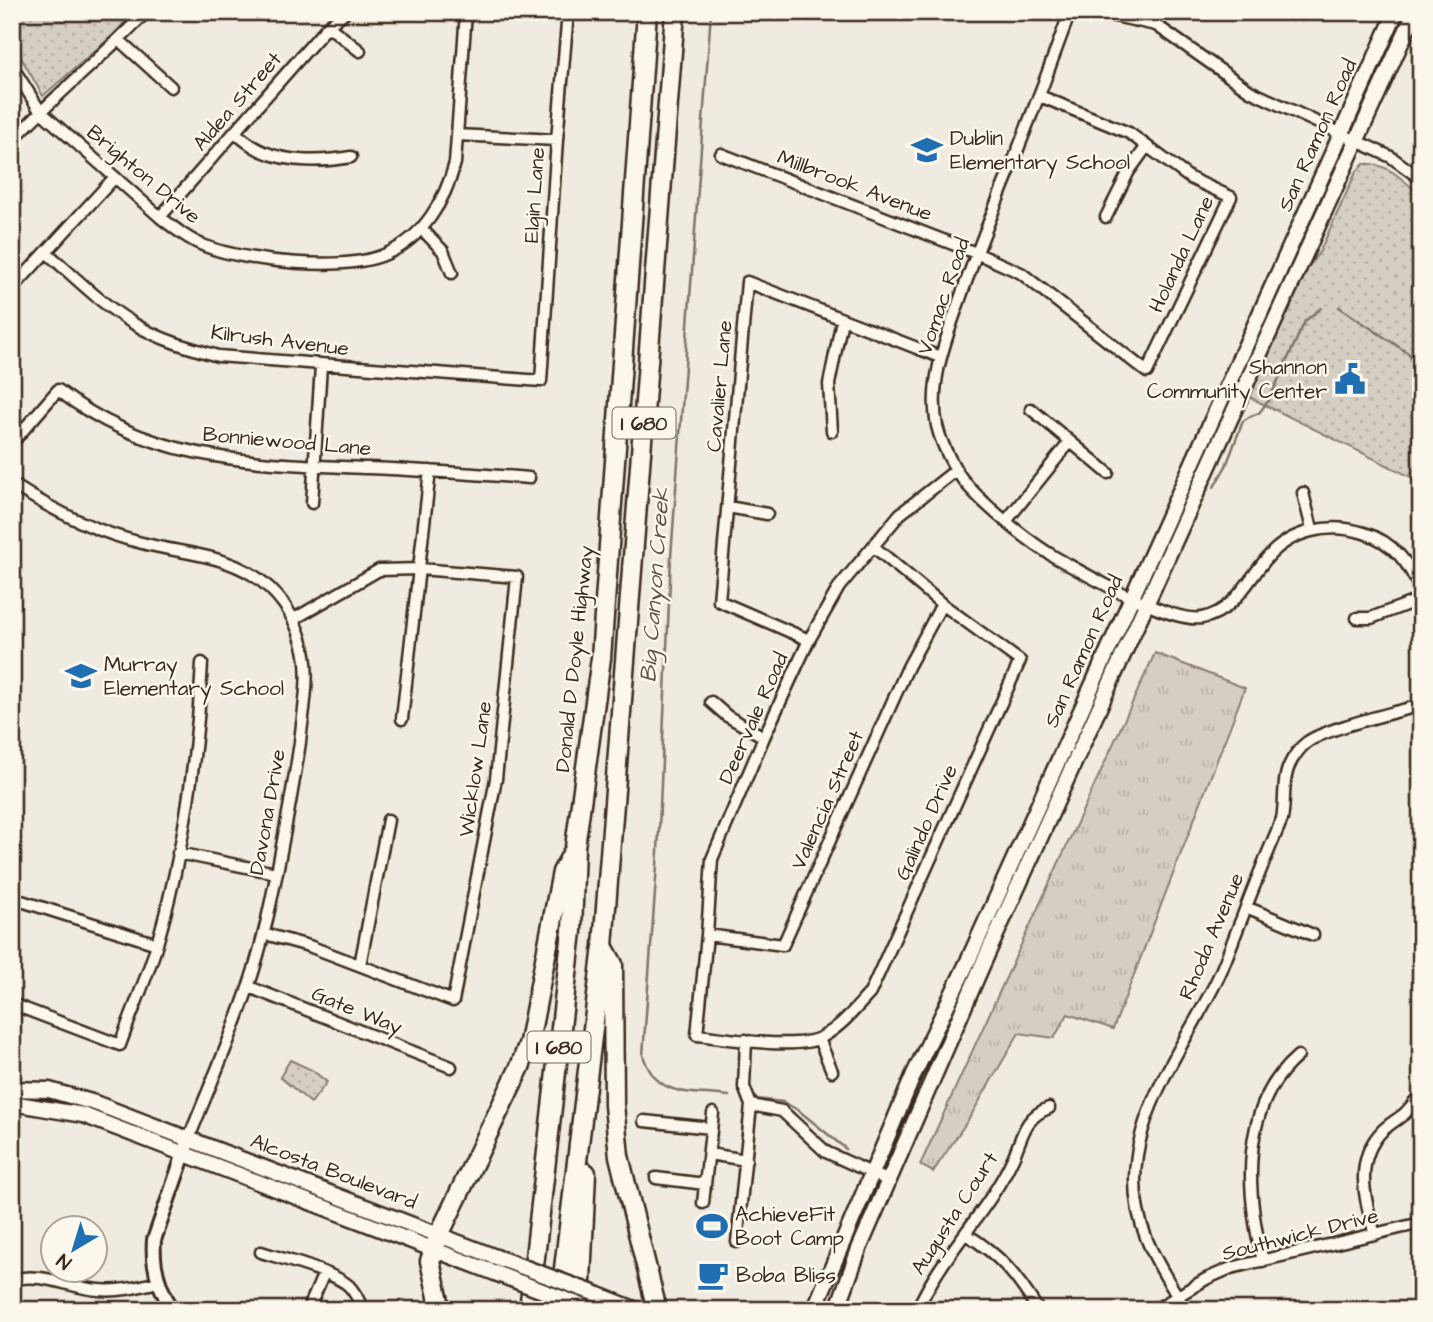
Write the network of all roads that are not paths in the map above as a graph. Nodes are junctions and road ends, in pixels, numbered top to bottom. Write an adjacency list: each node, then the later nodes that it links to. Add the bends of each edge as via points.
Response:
1 (146, 12): 12 (street)
2 (345, 12): 11 (street, Aldea Street)
3 (466, 12): 20 (street, Brighton Drive)
4 (568, 12): 21 (street, Elgin Lane)
5 (648, 12): 73 (highway, Donald D Doyle Highway / I 680, via 601,659)
6 (676, 12): 82 (highway, I 680)
7 (1070, 12): 16 (street, Vomac Road)
8 (1096, 12): 19 (street, via 1156,25 1250,91)
9 (1396, 12): 19 (main road, San Ramon Road)
10 (1415, 12): 22 (main road, San Ramon Road)
11 (328, 26): 13 (street); 18 (street, Aldea Street)
12 (119, 40): 15 (street); 17 (street)
13 (360, 51)
14 (12, 66): 17 (street, Brighton Drive)
15 (171, 87)
16 (1040, 96): 24 (street, Holanda Lane, via 1129,133); 33 (street, Vomac Road)
17 (40, 111): 23 (street); 27 (street, Brighton Drive)
18 (234, 132): 26 (street, via 261,151 279,156 328,161); 29 (street, Aldea Street)
19 (1342, 132): 22 (street); 60 (main road, San Ramon Road)
20 (457, 135): 21 (street); 31 (street, Brighton Drive, via 449,185)
21 (557, 140): 40 (street, Elgin Lane)
22 (1356, 140): 28 (street); 62 (main road, San Ramon Road)
23 (12, 141)
24 (1147, 146): 30 (street); 39 (street, Holanda Lane, via 1190,178 1231,197)
25 (721, 154): 33 (street, Millbrook Avenue)
26 (351, 158)
27 (115, 177): 29 (street, Brighton Drive); 32 (street)
28 (1421, 179)
29 (160, 217): 31 (street, Brighton Drive, via 203,246 228,254 318,263 385,255)
30 (1106, 217)
31 (421, 228): 34 (street, via 443,251)
32 (46, 252): 35 (street); 38 (street, Kilrush Avenue, via 106,305 174,343 218,356)
33 (976, 253): 37 (street, Vomac Road); 39 (street, Millbrook Avenue, via 1021,273)
34 (452, 273)
35 (12, 289)
36 (842, 320): 37 (street, Cavalier Lane); 42 (street, via 829,384); 53 (street, Cavalier Lane, via 747,282)
37 (940, 357): 46 (street, Vomac Road, via 937,426)
38 (321, 366): 40 (street, Kilrush Avenue); 45 (street)
39 (1147, 372)
40 (541, 381)
41 (1031, 410): 44 (street)
42 (832, 431)
43 (12, 443): 45 (street, Bonniewood Lane, via 58,390 82,409 162,444 205,456)
44 (1069, 443): 48 (street); 55 (street)
45 (315, 465): 47 (street, Bonniewood Lane); 52 (street)
46 (956, 470): 55 (street, Vomac Road); 57 (street, Deervale Road, via 900,514)
47 (430, 471): 49 (street, Bonniewood Lane); 58 (street)
48 (1108, 473)
49 (528, 478)
50 (12, 484): 65 (street, Davona Drive, via 111,534 228,562 275,593)
51 (1303, 493): 56 (street)
52 (313, 503)
53 (728, 507): 54 (street); 66 (street, Cavalier Lane, via 719,601)
54 (767, 514)
55 (1007, 520): 60 (street, Vomac Road, via 1047,552)
56 (1312, 529): 59 (street, via 1349,528 1385,542 1410,568); 62 (street, Vomac Road, via 1283,543 1226,608 1211,615 1186,618)
57 (873, 546): 63 (street, Galindo Drive); 66 (street, Deervale Road, via 839,587)
58 (420, 569): 65 (street, Wicklow Lane, via 379,570); 70 (street); 83 (street, Wicklow Lane, via 517,577 496,779 453,1001)
59 (1421, 592)
60 (1131, 596): 62 (street, Vomac Road); 105 (main road, San Ramon Road)
61 (1421, 599): 64 (street, via 1371,618)
62 (1146, 603): 107 (main road, San Ramon Road)
63 (942, 604): 79 (street, Valencia Street, via 908,667 783,945); 87 (street, Galindo Drive, via 1020,661 870,993 844,1022)
64 (1357, 618)
65 (294, 619): 75 (street, Davona Drive, via 305,654 305,696 295,779)
66 (809, 640): 71 (street, Deervale Road)
67 (202, 663): 74 (street, via 198,732)
68 (711, 702): 71 (street)
69 (1421, 705): 77 (street, Rhoda Avenue, via 1325,733 1306,743 1291,761 1284,783 1282,819)
70 (402, 719)
71 (764, 737): 79 (street, Deervale Road, via 712,859)
72 (388, 820): 83 (street)
73 (575, 847): 113 (highway, via 562,872 529,1042); 125 (highway, Donald D Doyle Highway / I 680, via 572,931)
74 (178, 853): 75 (street); 81 (street)
75 (276, 873): 78 (street, Davona Drive)
76 (12, 898): 81 (street)
77 (1246, 907): 80 (street); 120 (street, Rhoda Avenue, via 1217,980 1154,1096 1135,1162 1135,1195 1146,1238)
78 (265, 934): 83 (street, Wicklow Lane); 84 (street, Davona Drive)
79 (707, 935): 86 (street, Deervale Road)
80 (1313, 935)
81 (157, 944): 85 (street, via 120,1045)
82 (603, 946): 89 (highway, I 680); 130 (highway, via 613,964 614,1105 620,1156)
83 (360, 964)
84 (249, 986): 91 (street, Gate Way); 101 (street, Davona Drive)
85 (12, 1004)
86 (697, 1035): 88 (street, Galindo Drive)
87 (819, 1039): 88 (street, Galindo Drive, via 785,1044); 92 (street)
88 (746, 1040): 96 (street, via 744,1087)
89 (590, 1041): 126 (highway, I 680); 127 (highway, via 594,1074)
90 (1297, 1056): 116 (street, via 1274,1083 1253,1144 1250,1187)
91 (452, 1068)
92 (832, 1071)
93 (12, 1089): 101 (main road, Alcosta Boulevard, via 49,1090)
94 (1415, 1101): 112 (street, via 1407,1114 1383,1130 1364,1161 1363,1183)
95 (12, 1103): 103 (main road, Alcosta Boulevard, via 83,1115)
96 (751, 1105): 104 (street); 105 (street, via 782,1111 826,1152)
97 (1049, 1108): 111 (street, Augusta Court, via 1031,1117 1003,1178)
98 (713, 1114): 100 (street)
99 (644, 1121): 100 (street)
100 (711, 1128): 102 (street)
101 (189, 1138): 103 (street, Davona Drive); 113 (main road, Alcosta Boulevard)
102 (709, 1154): 104 (street); 108 (street)
103 (184, 1155): 113 (main road, Alcosta Boulevard); 119 (street, Davona Drive, via 153,1240)
104 (746, 1160): 114 (street)
105 (871, 1173): 107 (street); 131 (main road, San Ramon Road)
106 (656, 1178): 108 (street)
107 (889, 1181): 132 (main road, San Ramon Road)
108 (705, 1184): 109 (street)
109 (703, 1203)
110 (1421, 1223): 112 (street, Southwick Drive)
111 (966, 1234): 133 (street, Augusta Court); 134 (street, via 1009,1266)
112 (1375, 1235): 116 (street, Southwick Drive)
113 (436, 1242): 124 (highway, via 430,1261); 128 (main road, Alcosta Boulevard, bridge, via 495,1273); 129 (main road, Alcosta Boulevard, bridge, via 496,1257)
114 (737, 1242)
115 (261, 1252): 117 (street)
116 (1263, 1261): 120 (street, Southwick Drive, via 1231,1268)
117 (324, 1273): 122 (street); 123 (street, via 347,1284)
118 (12, 1280): 119 (street, via 43,1278 72,1286 123,1290)
119 (158, 1282): 121 (street, Davona Drive)
120 (1177, 1295): 135 (street, Southwick Drive); 136 (street, Rhoda Avenue)
121 (173, 1310)
122 (308, 1310)
123 (363, 1310)
124 (441, 1310)
125 (530, 1310)
126 (559, 1310)
127 (580, 1310)
128 (593, 1310)
129 (638, 1310)
130 (657, 1310)
131 (814, 1310)
132 (837, 1310)
133 (917, 1310)
134 (1038, 1310)
135 (1155, 1310)
136 (1186, 1310)

